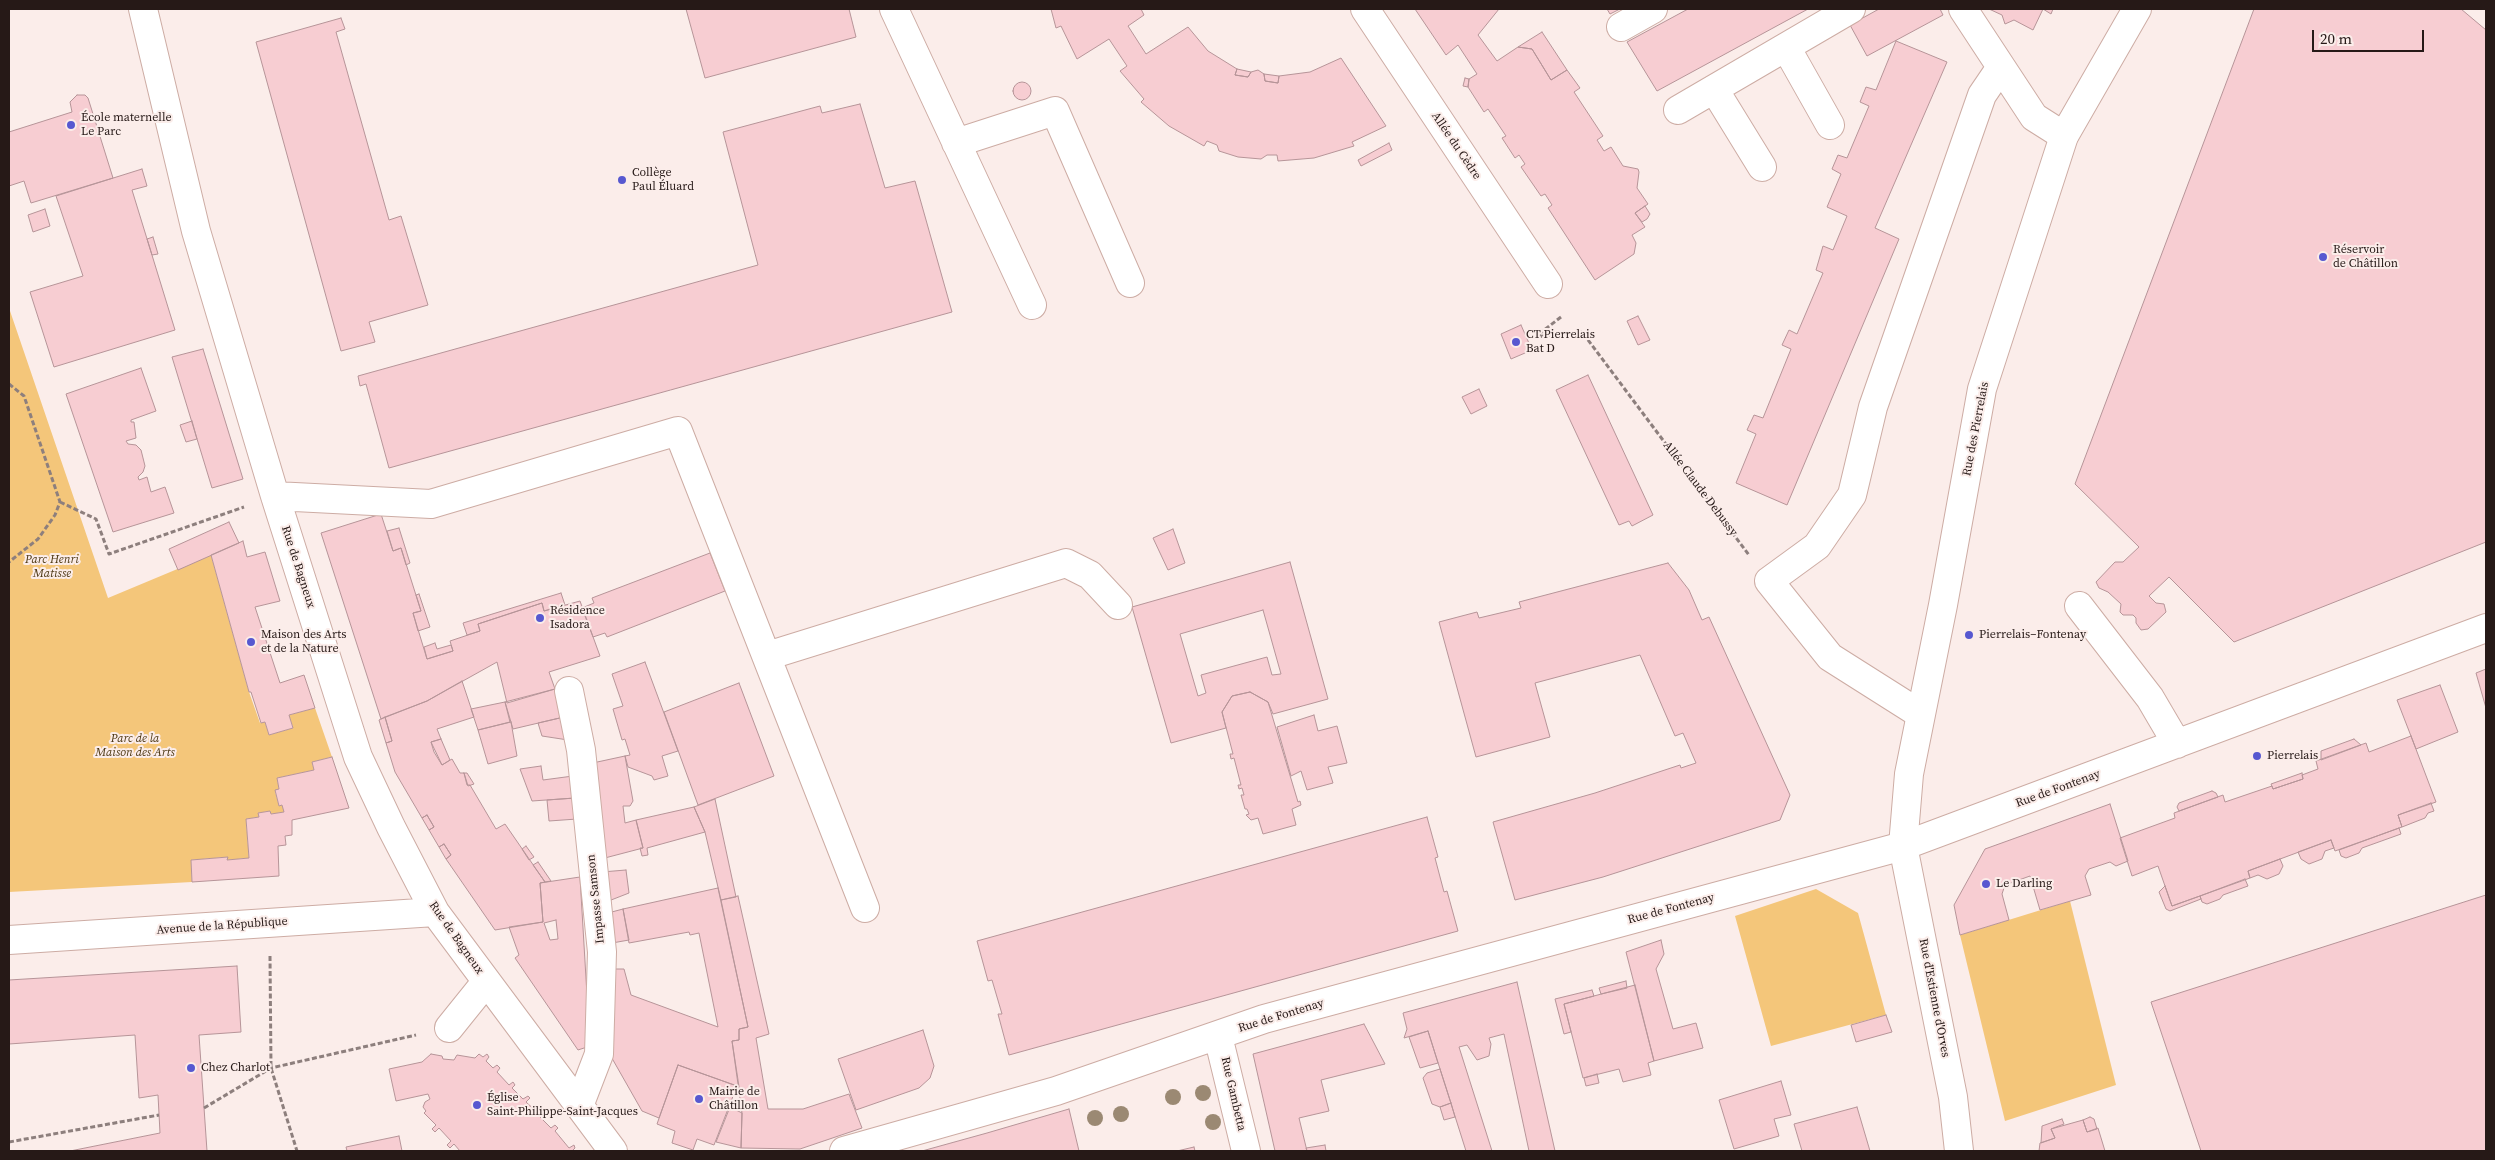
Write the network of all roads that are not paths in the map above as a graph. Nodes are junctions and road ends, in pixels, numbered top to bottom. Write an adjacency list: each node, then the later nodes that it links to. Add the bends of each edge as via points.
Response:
1 (143, 9): 20 (street, Rue de Bagneux, via 196,231)
2 (894, 9): 15 (street)
3 (1365, 9): 18 (street, Allée du Cèdre)
4 (1653, 9): 8 (street)
5 (1851, 9): 9 (street)
6 (1963, 9): 10 (street)
7 (2137, 9): 14 (street, Rue des Pierrelais)
8 (1621, 27)
9 (1786, 47): 11 (street); 13 (street)
10 (2001, 67): 14 (street, via 2034,117); 26 (street, via 1982,95 1873,407 1852,495 1817,546 1769,581 1830,657)
11 (1714, 89): 12 (street); 16 (street)
12 (1678, 110)
13 (1830, 125)
14 (2064, 136): 26 (street, Rue des Pierrelais, via 1982,389)
15 (956, 143): 17 (street, via 1055,111); 19 (street)
16 (1762, 167)
17 (1130, 283)
18 (1548, 284)
19 (1032, 305)
20 (276, 496): 24 (street, via 431,504 678,432); 30 (street, Rue de Bagneux, via 358,757)
21 (1118, 605): 24 (street, via 1090,575 1066,563)
22 (2079, 606): 27 (street, via 2150,698)
23 (2486, 628): 27 (street, Rue de Fontenay)
24 (766, 656): 29 (street)
25 (569, 691): 35 (street, Impasse Samson, via 581,750 602,952 599,1054)
26 (1920, 714): 28 (street, Rue des Pierrelais)
27 (2177, 744): 28 (street, Rue de Fontenay)
28 (1903, 846): 34 (street, Rue de Fontenay, via 1264,1019); 39 (street, Rue d'Estienne d'Orves, via 1954,1097)
29 (865, 908)
30 (435, 912): 31 (street, Avenue de la République); 32 (street, Rue de Bagneux)
31 (9, 940)
32 (486, 982): 33 (street); 35 (street, Rue de Bagneux)
33 (449, 1028)
34 (1218, 1036): 37 (street, Rue de Fontenay, via 1056,1091); 38 (street, Rue Gambetta)
35 (579, 1106): 36 (street, Rue de Bagneux)
36 (613, 1151)
37 (844, 1151)
38 (1246, 1151)
39 (1959, 1151)

